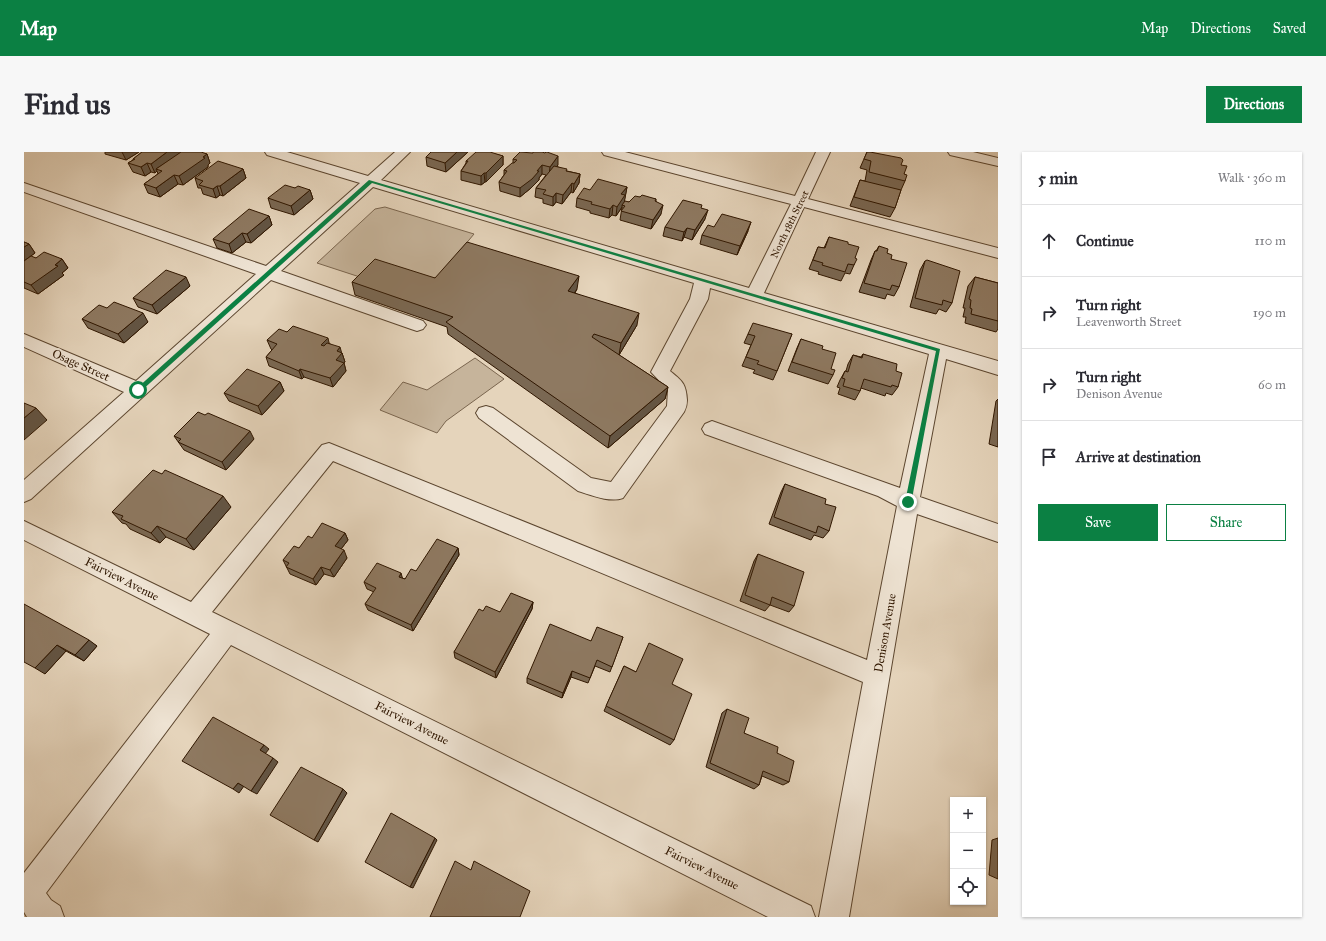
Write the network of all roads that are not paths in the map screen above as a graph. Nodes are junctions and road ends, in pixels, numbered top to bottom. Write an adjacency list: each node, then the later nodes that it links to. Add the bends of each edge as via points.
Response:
1 (272, 152): 7 (street)
2 (403, 152): 7 (street)
3 (609, 152): 9 (street)
4 (823, 152): 9 (street, North 18th Street)
5 (954, 152): 6 (street)
6 (998, 162)
7 (371, 181): 11 (street); 12 (street)
8 (24, 187): 11 (street)
9 (799, 202): 10 (street); 13 (street, North 18th Street)
10 (998, 253)
11 (269, 273): 14 (street); 18 (street)
12 (703, 281): 13 (street); 19 (street, via 699,298 660,372 677,388 677,407 616,492 585,484)
13 (754, 296): 16 (street)
14 (417, 325)
15 (24, 340): 18 (street, Osage Street)
16 (939, 350): 17 (street); 22 (street, Denison Avenue)
17 (998, 368)
18 (138, 390): 21 (street)
19 (486, 413)
20 (712, 430): 22 (street, via 885,490)
21 (24, 493)
22 (908, 502): 24 (street); 27 (street, Denison Avenue)
23 (24, 530): 25 (street, Fairview Avenue)
24 (998, 533)
25 (195, 615): 26 (street, Fairview Avenue); 27 (street, via 329,451)
26 (227, 631): 28 (street); 30 (street, Fairview Avenue)
27 (877, 676): 31 (street, Denison Avenue)
28 (27, 890): 29 (street, via 40,911)
29 (49, 917)
30 (800, 917)
31 (834, 917)

